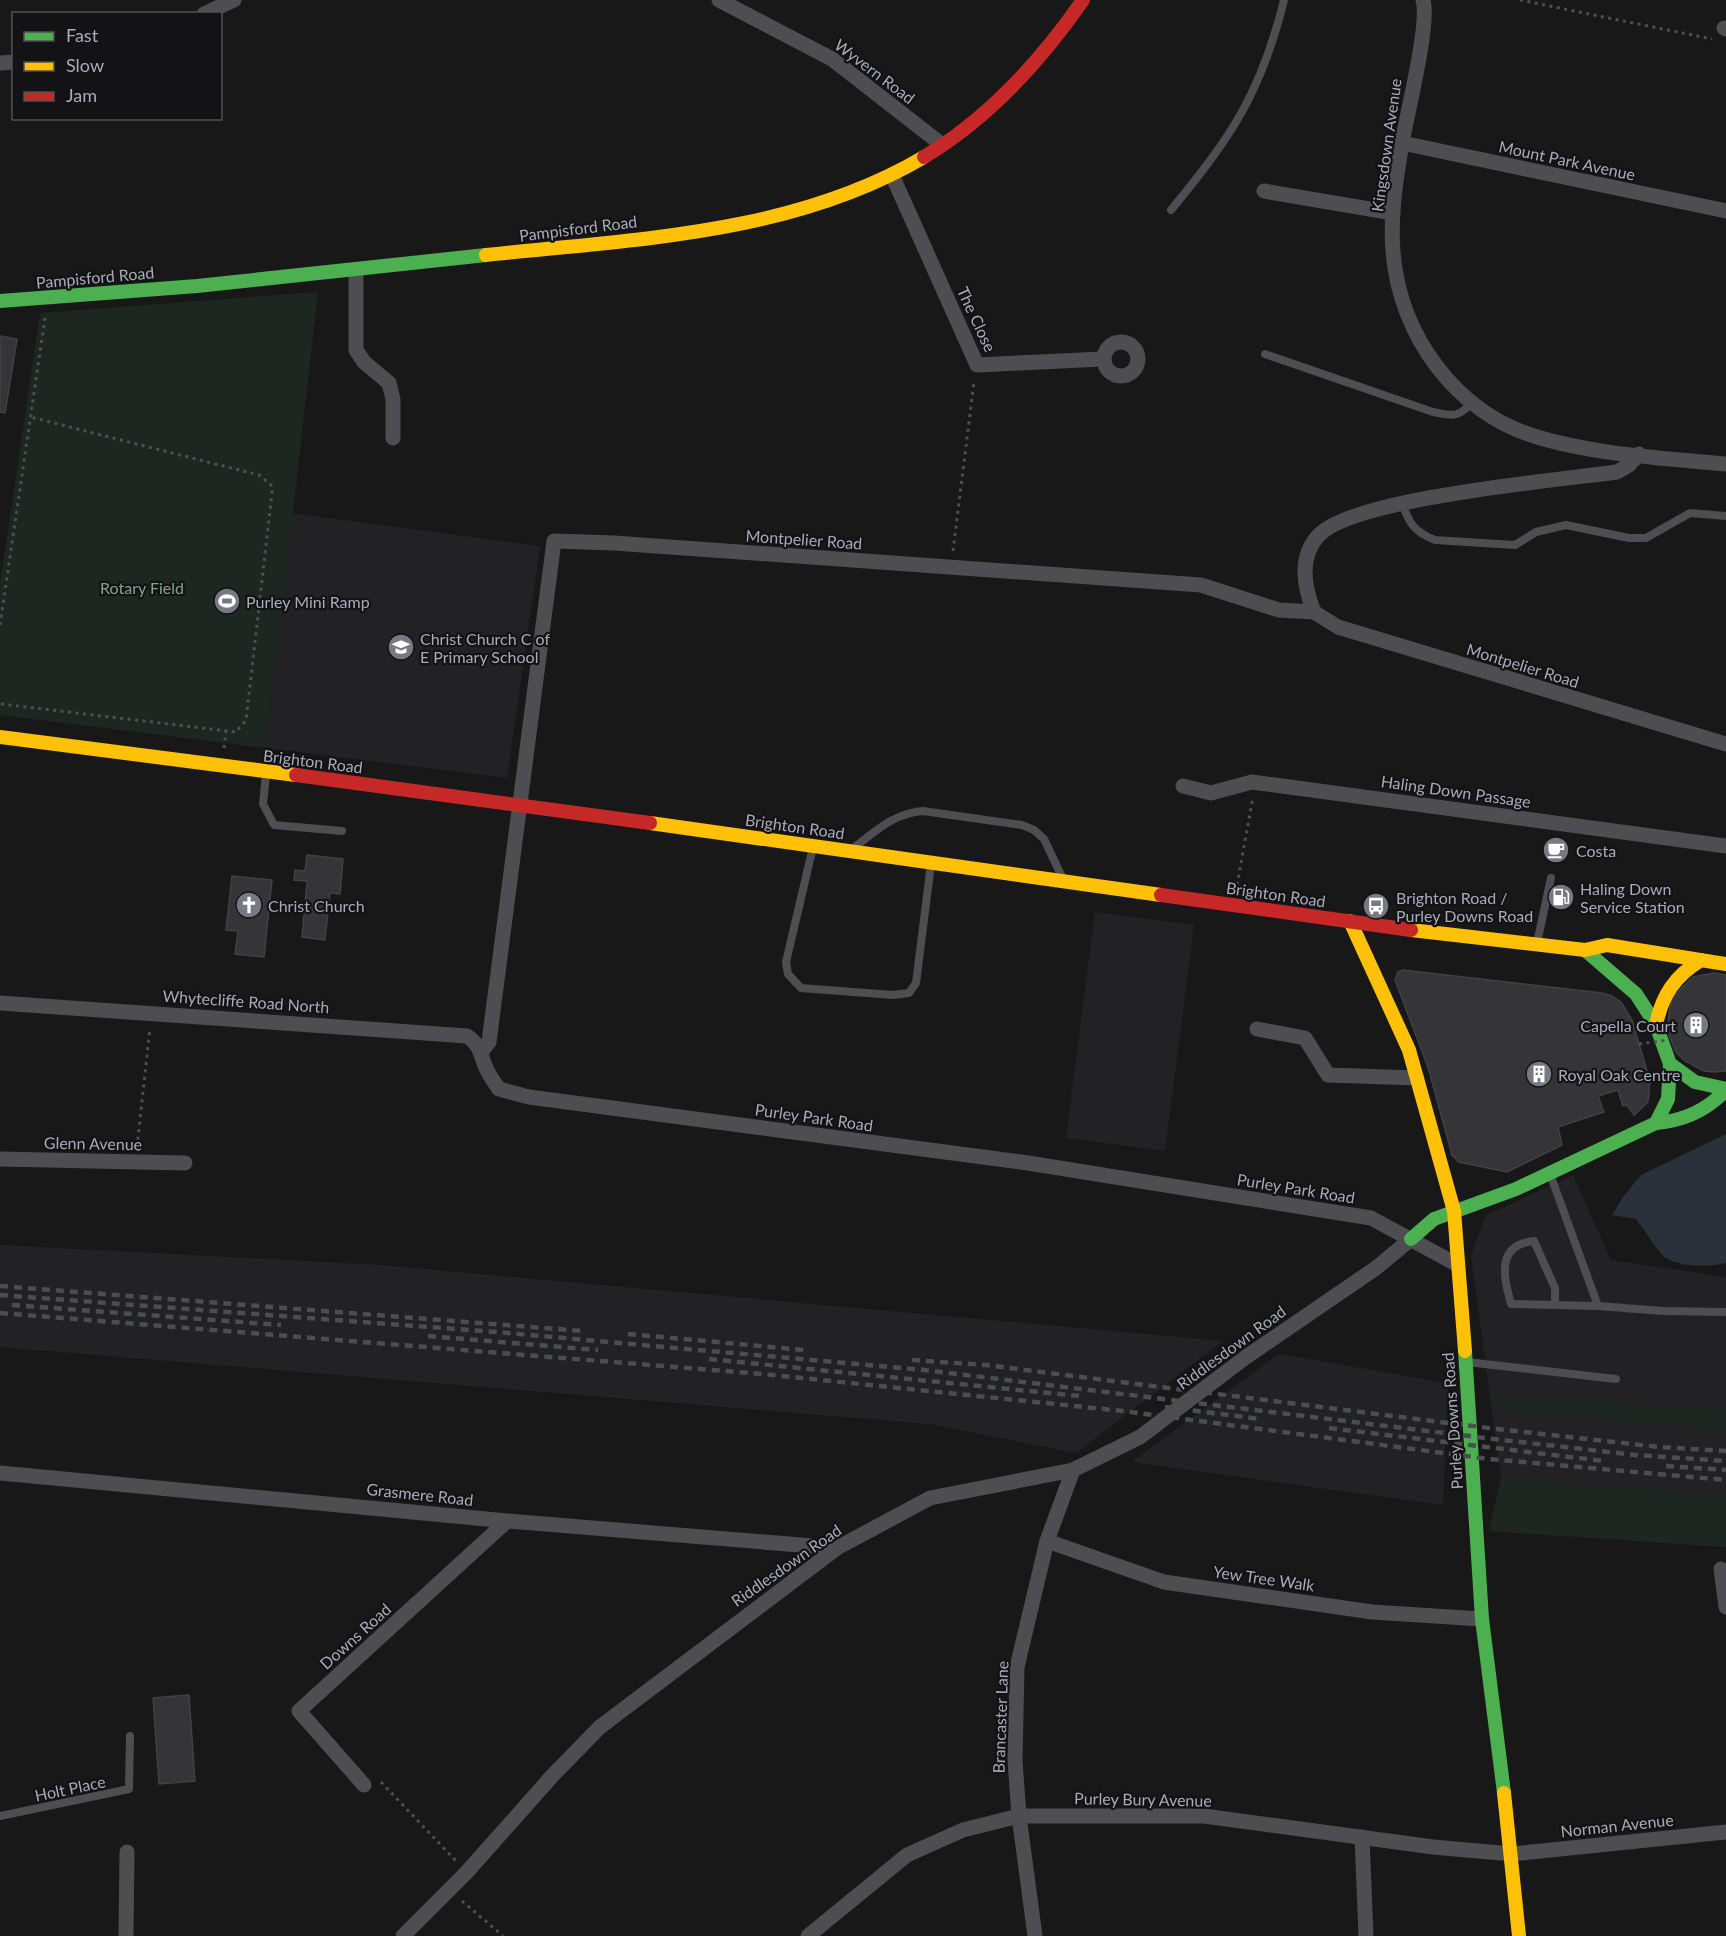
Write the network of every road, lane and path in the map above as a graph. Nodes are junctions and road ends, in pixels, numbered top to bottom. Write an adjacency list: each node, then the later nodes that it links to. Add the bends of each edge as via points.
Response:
1 (234, 0): 7 (street)
2 (719, 0): 10 (street, Wyvern Road, via 832,58)
3 (1083, 0): 10 (street, Pampisford Road, via 1018,79 984,112)
4 (1284, 0): 13 (lane, via 1263,73 1248,105 1211,161)
5 (1423, 0): 9 (street, Kingsdown Avenue, via 1423,26)
6 (1520, 0): 8 (path)
7 (208, 12)
8 (1722, 32)
9 (1402, 143): 14 (street, Mount Park Avenue); 15 (street, Kingsdown Avenue)
10 (941, 144): 11 (street, Pampisford Road)
11 (892, 175): 16 (street, Pampisford Road, via 822,204 738,224); 21 (street, The Close)
12 (1264, 191): 15 (street)
13 (1171, 210)
14 (1726, 211)
15 (1393, 213): 22 (street, Kingsdown Avenue, via 1393,254 1405,309 1430,357)
16 (356, 270): 17 (street, Pampisford Road); 24 (street, via 356,350 389,383)
17 (48, 298): 18 (street, Pampisford Road); 23 (path)
18 (0, 301)
19 (1265, 354): 22 (lane, via 1433,412 1455,416)
20 (1102, 359): 21 (street, The Close)
21 (976, 365): 29 (path)
22 (1471, 403): 25 (street, Kingsdown Avenue, via 1502,423 1536,437)
23 (30, 417): 31 (path); 32 (path, via 259,475 271,485 272,493 246,720 236,732)
24 (393, 438)
25 (1639, 454): 26 (street, Kingsdown Avenue); 27 (street, via 1617,472)
26 (1726, 464)
27 (1402, 503): 28 (lane, via 1409,523 1424,536 1503,546 1515,545 1552,526 1646,538 1690,513); 30 (street, via 1340,520 1318,536 1304,569 1304,586)
28 (1726, 516)
29 (951, 568): 30 (street, Montpelier Road, via 1201,585 1279,610); 39 (street, Montpelier Road, via 554,541)
30 (1314, 612): 35 (street, Montpelier Road, via 1338,627)
31 (0, 625)
32 (1, 704): 33 (path)
33 (0, 710)
34 (0, 737): 36 (street, Brighton Road)
35 (1726, 744)
36 (267, 771): 39 (street, Brighton Road); 40 (lane, via 263,804 274,825)
37 (1255, 782): 38 (street, Haling Down Passage, via 1211,793); 42 (street, Haling Down Passage); 47 (path)
38 (1183, 786)
39 (519, 804): 41 (street, Brighton Road); 59 (street, via 489,1042)
40 (342, 831)
41 (813, 846): 43 (street, Brighton Road); 44 (lane, via 786,962 788,974 801,988 909,993 916,983)
42 (1726, 846)
43 (850, 851): 44 (street, Brighton Road); 46 (lane, via 892,819 911,812 1011,824 1034,830 1044,839)
44 (931, 862): 46 (street, Brighton Road)
45 (1551, 878): 49 (lane)
46 (1064, 881): 47 (street, Brighton Road)
47 (1234, 905): 48 (street, Brighton Road)
48 (1350, 921): 49 (street, Brighton Road); 61 (street, Purley Downs Road, via 1409,1050)
49 (1537, 945): 50 (street, Brighton Road)
50 (1585, 950): 51 (street, Brighton Road, via 1607,945); 55 (street, via 1625,982)
51 (1701, 960): 52 (street, Brighton Road); 55 (street, via 1672,980 1660,1001)
52 (1726, 964)
53 (0, 1003): 59 (street, Whytecliffe Road North, via 452,1033 467,1036)
54 (150, 1020): 65 (path)
55 (1656, 1025): 60 (street)
56 (1257, 1029): 61 (street, via 1305,1038 1328,1075)
57 (1669, 1040): 58 (path, bridge)
58 (1639, 1044)
59 (482, 1051): 69 (street, Purley Park Road, via 487,1071 499,1089 530,1097 1028,1163 1371,1218)
60 (1670, 1065): 62 (street, via 1695,1083); 63 (street, via 1668,1099)
61 (1417, 1078): 68 (street, Purley Downs Road)
62 (1726, 1090): 63 (street, Riddlesdown Road, via 1714,1104 1675,1122)
63 (1656, 1123): 67 (street, Riddlesdown Road)
64 (0, 1158): 65 (street, Glenn Avenue)
65 (135, 1162): 66 (street, Glenn Avenue)
66 (185, 1163)
67 (1550, 1172): 68 (street, Riddlesdown Road, via 1516,1189); 72 (lane)
68 (1454, 1210): 69 (street, Riddlesdown Road, via 1434,1219); 70 (street, Purley Downs Road)
69 (1411, 1239): 70 (street); 76 (street, Riddlesdown Road, via 1140,1437)
70 (1456, 1264): 74 (street, Purley Downs Road)
71 (1555, 1304): 71 (lane, via 1511,1304 1503,1272 1505,1260 1519,1246 1534,1241 1555,1288); 72 (lane)
72 (1598, 1306): 73 (lane)
73 (1726, 1312)
74 (1465, 1361): 75 (lane); 83 (street, Purley Downs Road)
75 (1616, 1379)
76 (1072, 1470): 79 (street, Brancaster Lane); 80 (street, Riddlesdown Road, via 930,1498)
77 (0, 1473): 78 (street, Grasmere Road)
78 (507, 1521): 80 (street, Grasmere Road); 85 (street, Downs Road, via 299,1711)
79 (1047, 1541): 83 (street, Yew Tree Walk, via 1164,1582 1372,1612); 88 (street, Brancaster Lane, via 1017,1667 1015,1760)
80 (837, 1548): 93 (street, Riddlesdown Road, via 600,1727)
81 (1721, 1569): 82 (street)
82 (1726, 1607)
83 (1482, 1619): 92 (street, Purley Downs Road)
84 (130, 1736): 87 (lane, Holt Place, via 129,1789)
85 (364, 1785)
86 (393, 1796): 93 (path)
87 (0, 1816)
88 (1019, 1816): 90 (street, Purley Bury Avenue, via 1204,1816); 98 (street, Purley Bury Avenue, via 963,1830 907,1855); 99 (street, Brancaster Lane)
89 (1726, 1832): 92 (street, Norman Avenue)
90 (1362, 1837): 92 (street, Purley Bury Avenue); 100 (street)
91 (127, 1852): 95 (street)
92 (1512, 1854): 101 (street, Purley Downs Road)
93 (466, 1873): 94 (street, Riddlesdown Road)
94 (449, 1890): 96 (street, Riddlesdown Road); 97 (path)
95 (126, 1936)
96 (404, 1936)
97 (503, 1936)
98 (808, 1936)
99 (1035, 1936)
100 (1366, 1936)
101 (1519, 1936)

